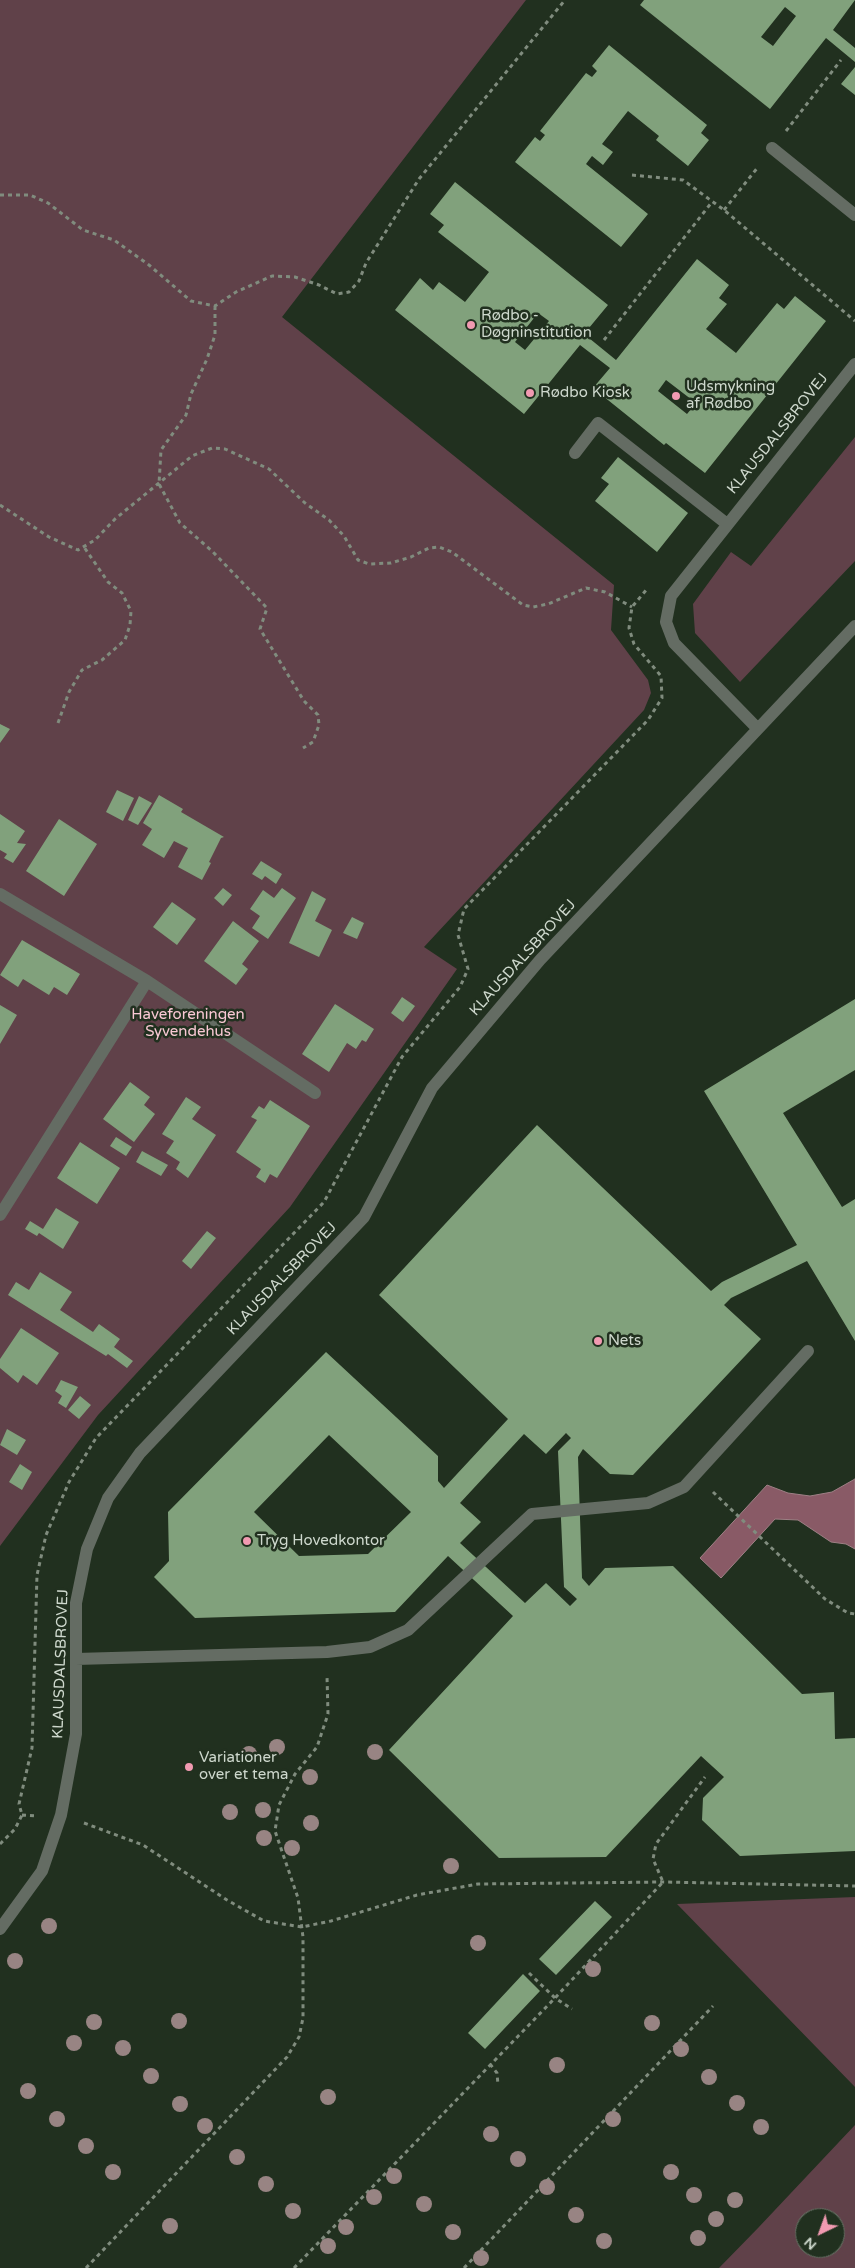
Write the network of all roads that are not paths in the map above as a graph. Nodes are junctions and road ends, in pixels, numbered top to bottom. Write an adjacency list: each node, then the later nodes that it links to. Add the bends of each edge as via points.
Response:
1 (772, 148): 2 (street)
2 (855, 214)
3 (855, 364): 5 (street, KLAUSDALSBROVEJ)
4 (575, 453): 5 (street, via 598,423)
5 (727, 524): 7 (street, KLAUSDALSBROVEJ, via 671,596 666,622 674,643)
6 (855, 626): 7 (street, KLAUSDALSBROVEJ)
7 (757, 728): 13 (street, KLAUSDALSBROVEJ, via 540,960 432,1088 364,1217 140,1452 108,1498 87,1549 76,1603)
8 (0, 894): 9 (street)
9 (147, 981): 10 (street); 11 (street)
10 (315, 1093)
11 (0, 1215)
12 (808, 1351): 13 (street, via 684,1487 648,1503 532,1514 408,1630 370,1647 327,1652)
13 (76, 1659): 14 (street, KLAUSDALSBROVEJ, via 76,1734 61,1815 42,1872)
14 (0, 1929)

